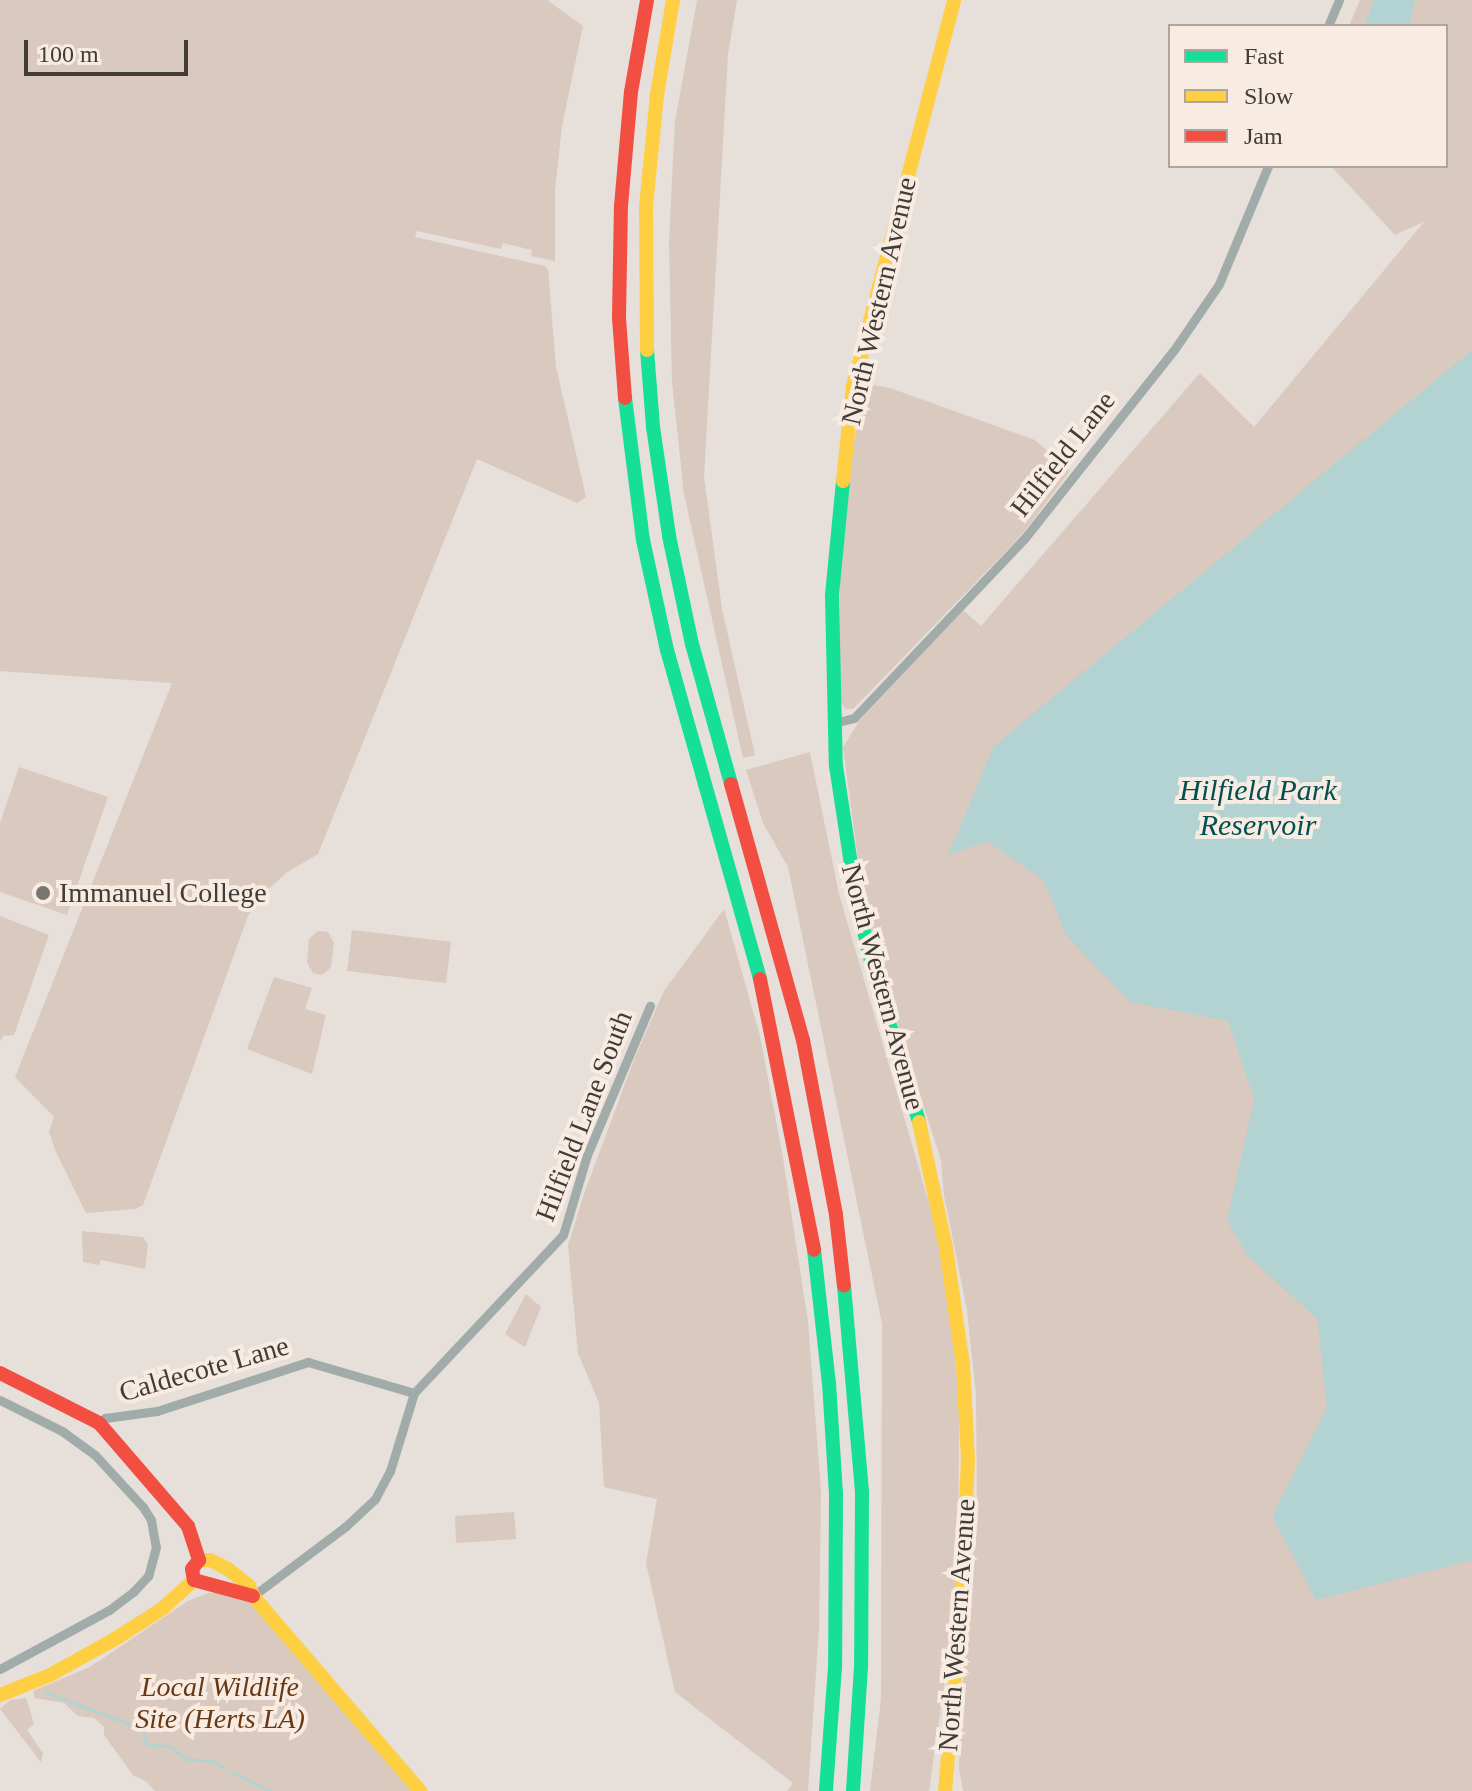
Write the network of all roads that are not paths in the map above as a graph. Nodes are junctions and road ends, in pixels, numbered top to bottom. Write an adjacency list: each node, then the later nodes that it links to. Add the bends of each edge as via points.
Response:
1 (647, 0): 21 (main road, via 631,92 621,206 619,318 627,429 664,636 762,987 810,1218 827,1355 836,1494 835,1667)
2 (673, 0): 22 (main road, via 646,207 645,316 653,427 666,522 692,644 799,1025 836,1215 853,1353 862,1493 861,1667)
3 (954, 0): 7 (main road, North Western Avenue, via 853,386 832,596)
4 (1339, 0): 5 (street)
5 (1329, 24)
6 (1267, 168): 7 (street, Hilfield Lane, via 1219,284 1174,350 1024,539 854,718)
7 (834, 723): 23 (main road, North Western Avenue, via 856,896 924,1140 963,1364 968,1459)
8 (650, 1006): 10 (street, Hilfield Lane South, via 587,1155 563,1235)
9 (0, 1373): 12 (main road)
10 (414, 1393): 12 (street, Caldecote Lane, via 308,1362 157,1411); 17 (street, Hilfield Lane South, via 390,1471 375,1499)
11 (0, 1400): 18 (street, via 62,1431 95,1455 143,1507 156,1547 148,1576 133,1592)
12 (99, 1423): 13 (main road, via 181,1514)
13 (199, 1560): 14 (main road); 15 (main road, via 192,1569)
14 (216, 1566): 16 (main road); 17 (main road, via 237,1576)
15 (194, 1580): 16 (main road); 19 (main road, via 162,1609 115,1639)
16 (211, 1583): 17 (main road)
17 (253, 1596): 20 (main road)
18 (0, 1669)
19 (0, 1695)
20 (420, 1791)
21 (826, 1791)
22 (853, 1791)
23 (945, 1791)

